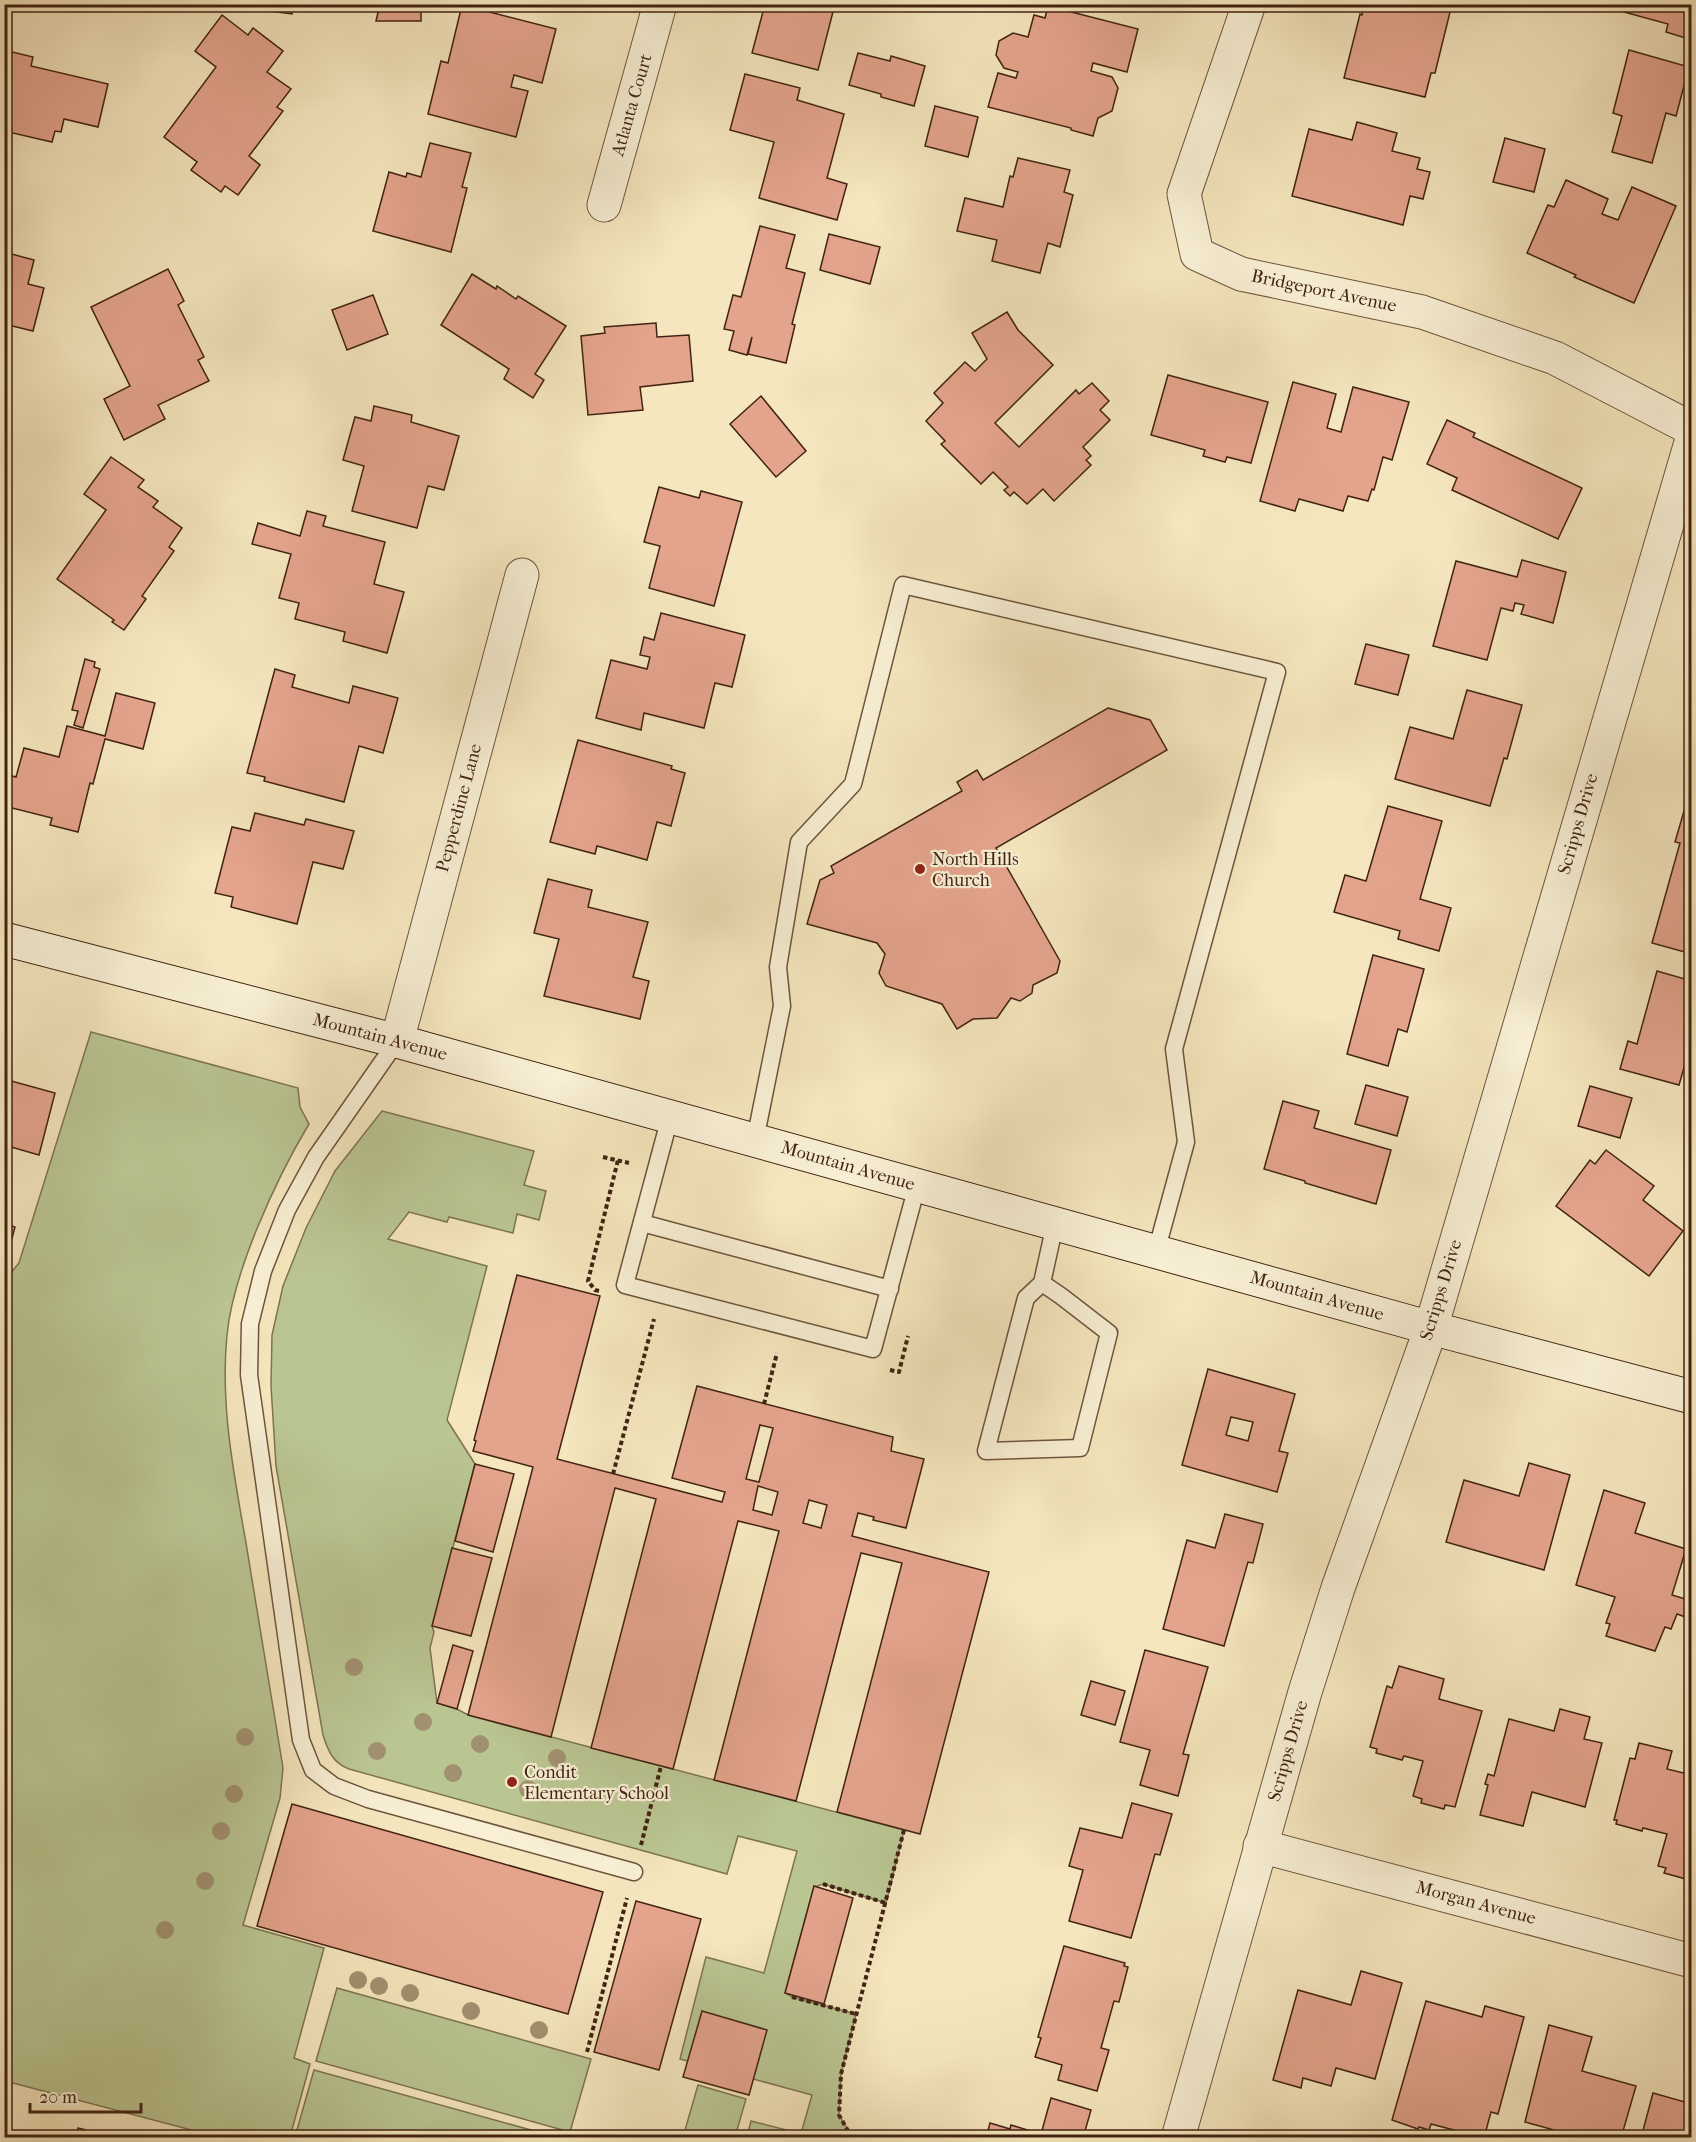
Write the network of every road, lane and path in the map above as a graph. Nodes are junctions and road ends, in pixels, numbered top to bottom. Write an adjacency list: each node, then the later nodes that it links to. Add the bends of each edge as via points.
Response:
1 (660, 4): 3 (street, Atlanta Court)
2 (1249, 4): 4 (street, Bridgeport Avenue, via 1185,194 1197,254 1241,274 1422,312 1555,358)
3 (604, 205)
4 (1692, 429)
5 (1692, 439): 18 (street, Scripps Drive)
6 (522, 575): 8 (street, Pepperdine Lane)
7 (4, 939): 8 (street, Mountain Avenue)
8 (397, 1041): 9 (street, Mountain Avenue); 26 (lane, via 315,1157 287,1210 262,1271 250,1324 249,1375 301,1740 313,1770 342,1789)
9 (670, 1117): 10 (street, Mountain Avenue); 12 (lane)
10 (755, 1140): 11 (street, Mountain Avenue); 14 (lane, via 782,1006 778,966 799,842 854,784 903,585 1277,672 1174,1049 1186,1142)
11 (917, 1186): 13 (street, Mountain Avenue); 16 (lane)
12 (642, 1223): 16 (lane); 16 (lane, via 625,1285 636,1288 873,1349)
13 (1055, 1224): 14 (street, Mountain Avenue); 15 (lane)
14 (1156, 1252): 18 (street, Mountain Avenue)
15 (1042, 1283): 15 (lane, via 1026,1298 986,1451 1080,1448 1109,1333)
16 (890, 1289)
17 (655, 1318): 22 (path)
18 (1431, 1328): 20 (street, Mountain Avenue); 25 (street, Scripps Drive, via 1338,1588)
19 (778, 1351): 21 (path)
20 (1692, 1397)
21 (764, 1404)
22 (613, 1474)
23 (661, 1766): 26 (path)
24 (904, 1830): 28 (path)
25 (1260, 1846): 29 (street, Morgan Avenue); 34 (street, Scripps Drive)
26 (634, 1872): 32 (path)
27 (823, 1884): 28 (path)
28 (886, 1903): 31 (path)
29 (1692, 1961)
30 (792, 1996): 31 (path)
31 (856, 2014): 33 (path, via 841,2074 839,2115)
32 (587, 2052)
33 (852, 2138)
34 (1178, 2138)

